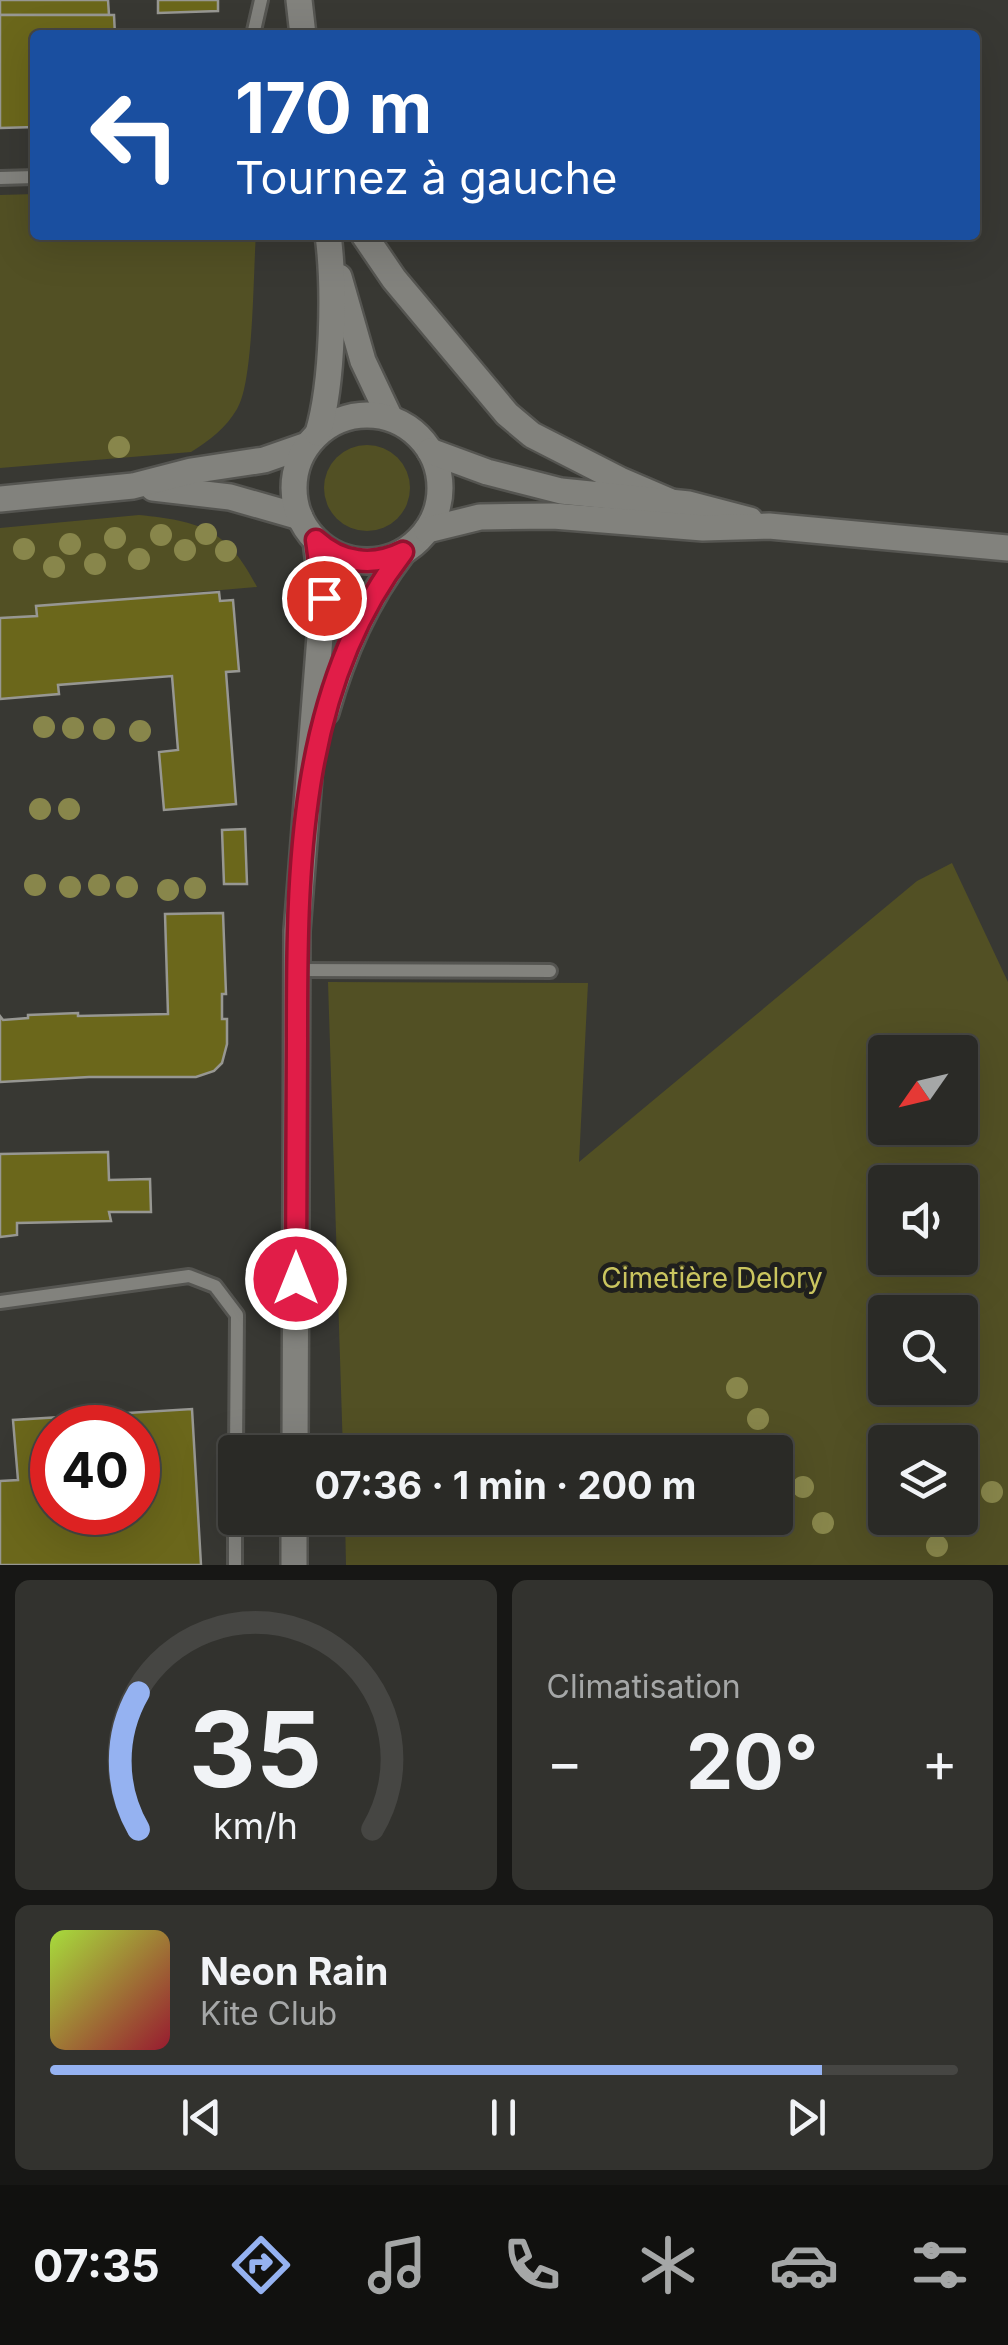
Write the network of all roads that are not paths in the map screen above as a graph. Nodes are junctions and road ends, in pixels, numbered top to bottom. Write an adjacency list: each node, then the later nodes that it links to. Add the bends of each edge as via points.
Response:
1 (261, 0): 3 (lane)
2 (299, 0): 4 (main road)
3 (255, 30)
4 (302, 30)
5 (30, 177): 6 (lane)
6 (0, 178)
7 (329, 240): 10 (main road, via 363,360)
8 (329, 240): 11 (main road, via 327,399)
9 (367, 240): 15 (main road, via 507,414 532,435)
10 (390, 418): 11 (main road, via 356,415); 12 (main road)
11 (313, 439): 13 (main road, via 264,460); 16 (main road, via 294,480)
12 (430, 451): 15 (main road, via 561,491); 18 (main road, via 440,491)
13 (133, 486): 14 (main road); 16 (main road, via 230,497)
14 (0, 499)
15 (669, 501): 17 (main road)
16 (300, 517): 19 (main road)
17 (769, 526): 18 (main road, via 503,516 465,518); 20 (main road)
18 (428, 530): 21 (main road)
19 (316, 540): 21 (main road, via 358,561); 22 (main road, via 324,598)
20 (1008, 548)
21 (403, 552): 22 (main road, via 352,635)
22 (312, 760): 23 (main road)
23 (297, 970): 24 (lane); 27 (main road)
24 (550, 971)
25 (0, 1302): 26 (lane, via 189,1276 215,1286 237,1315)
26 (236, 1435)
27 (295, 1435)
28 (236, 1535): 30 (lane)
29 (294, 1535): 31 (main road)
30 (235, 1565)
31 (294, 1565)

